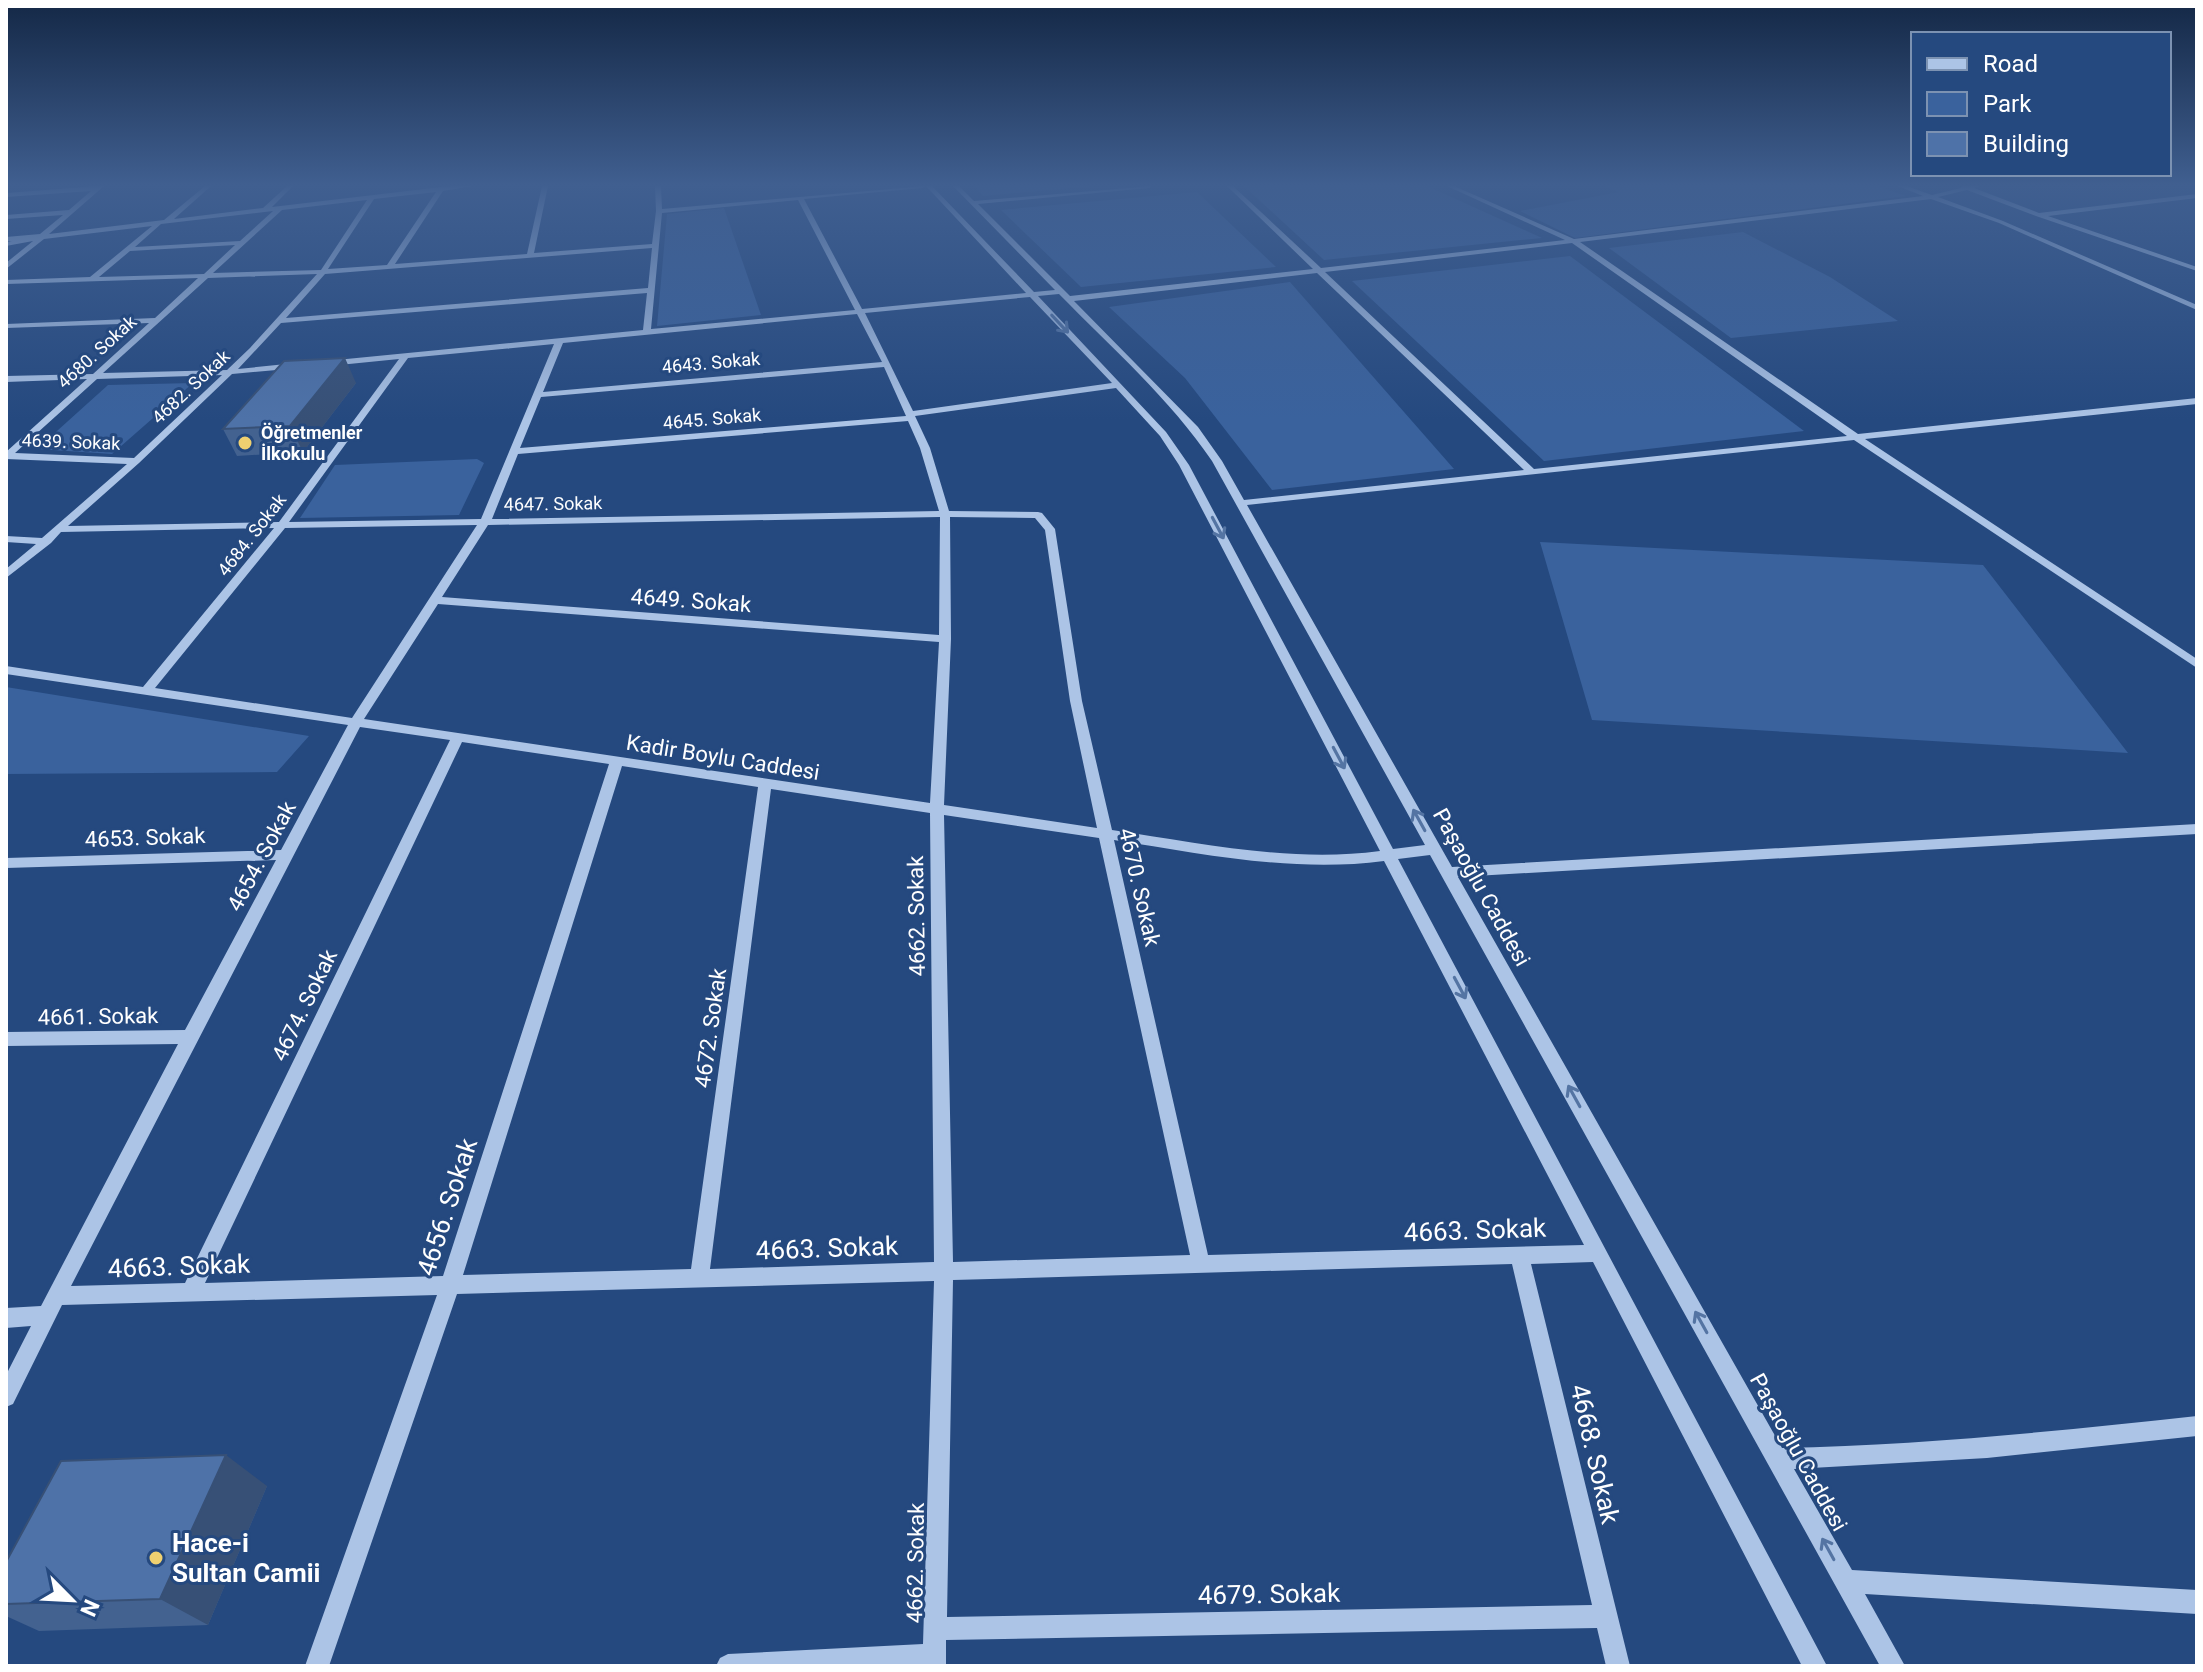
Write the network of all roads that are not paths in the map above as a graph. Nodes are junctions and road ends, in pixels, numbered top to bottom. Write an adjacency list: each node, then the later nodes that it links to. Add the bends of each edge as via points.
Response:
1 (110, 264): 17 (street)
2 (217, 264): 16 (street, 4680. Sokak)
3 (328, 264): 15 (street, 4682. Sokak)
4 (418, 264): 13 (street)
5 (654, 264): 19 (street)
6 (835, 264): 23 (street, 4662. Sokak)
7 (1003, 264): 20 (street)
8 (1033, 264): 21 (street, Paşaoğlu Caddesi)
9 (1313, 264): 14 (street)
10 (1371, 264): 14 (street)
11 (1606, 264): 38 (street)
12 (2097, 264): 22 (street)
13 (390, 266): 15 (street)
14 (1319, 270): 21 (street); 42 (street)
15 (323, 272): 16 (street); 25 (street, 4682. Sokak)
16 (205, 275): 17 (street); 24 (street, 4680. Sokak)
17 (92, 279): 18 (street)
18 (6, 282)
19 (651, 290): 25 (street); 27 (street)
20 (1031, 293): 21 (street); 23 (street); 34 (street, one-way to 34)
21 (1064, 296): 43 (street, Paşaoğlu Caddesi, via 1195,429)
22 (2197, 308)
23 (859, 310): 27 (street); 30 (street, 4662. Sokak)
24 (156, 320): 26 (street); 32 (street, 4680. Sokak)
25 (279, 321): 31 (street, 4682. Sokak)
26 (6, 326)
27 (647, 331): 28 (street)
28 (560, 339): 29 (street); 35 (street, 4654. Sokak)
29 (406, 355): 31 (street); 47 (street, 4684. Sokak)
30 (887, 364): 35 (street, 4643. Sokak); 37 (street, 4662. Sokak)
31 (231, 372): 32 (street); 41 (street, 4682. Sokak)
32 (94, 377): 33 (street); 40 (street, 4680. Sokak)
33 (6, 379)
34 (1118, 385): 37 (street, 4645. Sokak); 66 (street, one-way to 66, via 1184,465)
35 (537, 395): 39 (street, 4654. Sokak)
36 (2197, 401): 38 (street)
37 (911, 416): 39 (street, 4645. Sokak); 44 (street, 4662. Sokak)
38 (1857, 438): 42 (street); 54 (street)
39 (514, 451): 46 (street, 4654. Sokak)
40 (6, 456): 41 (street, 4639. Sokak)
41 (136, 461): 48 (street, 4682. Sokak)
42 (1533, 473): 43 (street)
43 (1242, 503): 64 (street, Paşaoğlu Caddesi, one-way to 43)
44 (945, 514): 45 (street, 4647. Sokak, via 1029,513); 46 (street, 4647. Sokak); 53 (street, 4662. Sokak)
45 (1045, 519): 63 (street, 4670. Sokak)
46 (485, 522): 47 (street, 4647. Sokak); 52 (street, 4654. Sokak)
47 (282, 525): 48 (street, 4647. Sokak); 56 (street, 4684. Sokak)
48 (61, 529): 50 (street, 4682. Sokak)
49 (6, 539): 50 (street)
50 (47, 541): 51 (street, 4682. Sokak)
51 (6, 575)
52 (434, 600): 53 (street, 4649. Sokak); 57 (street, 4654. Sokak)
53 (945, 639): 61 (street, 4662. Sokak)
54 (2197, 664)
55 (6, 670): 56 (street, Kadir Boylu Caddesi)
56 (146, 691): 57 (street, Kadir Boylu Caddesi)
57 (356, 722): 58 (street, Kadir Boylu Caddesi); 65 (street, 4654. Sokak)
58 (458, 737): 59 (street, Kadir Boylu Caddesi); 77 (street, 4674. Sokak)
59 (617, 761): 60 (street, Kadir Boylu Caddesi); 76 (street, 4656. Sokak)
60 (765, 783): 61 (street, Kadir Boylu Caddesi); 75 (street, 4672. Sokak)
61 (937, 809): 63 (street, Kadir Boylu Caddesi); 74 (street, 4662. Sokak)
62 (2197, 829): 68 (street)
63 (1105, 834): 66 (street, Kadir Boylu Caddesi, via 1259,857 1313,861); 73 (street, 4670. Sokak)
64 (1435, 849): 66 (street, Kadir Boylu Caddesi); 68 (street, Paşaoğlu Caddesi)
65 (286, 855): 67 (street, 4653. Sokak); 69 (street, 4654. Sokak)
66 (1390, 856): 71 (street, one-way to 71)
67 (6, 863)
68 (1448, 872): 83 (street, Paşaoğlu Caddesi, one-way to 68)
69 (190, 1037): 70 (street, 4661. Sokak); 78 (street, 4654. Sokak)
70 (6, 1039)
71 (1598, 1253): 72 (street, 4663. Sokak); 92 (street)
72 (1519, 1255): 73 (street, 4663. Sokak); 86 (street, 4668. Sokak)
73 (1201, 1264): 74 (street, 4663. Sokak)
74 (944, 1271): 75 (street, 4663. Sokak); 87 (street, 4662. Sokak)
75 (699, 1278): 76 (street, 4663. Sokak)
76 (450, 1285): 77 (street, 4663. Sokak); 89 (street, 4656. Sokak)
77 (191, 1292): 78 (street, 4663. Sokak)
78 (57, 1296): 79 (street, 4654. Sokak)
79 (47, 1315): 80 (street); 81 (street, 4654. Sokak)
80 (6, 1318)
81 (6, 1397)
82 (2197, 1426): 83 (street, via 1893,1456)
83 (1777, 1459): 84 (street, Paşaoğlu Caddesi, one-way to 83)
84 (1846, 1581): 85 (street); 93 (street, Paşaoğlu Caddesi)
85 (2197, 1602)
86 (1604, 1616): 87 (street, 4679. Sokak); 91 (street, 4668. Sokak)
87 (936, 1629): 88 (street, 4662. Sokak)
88 (935, 1660): 90 (street)
89 (317, 1666)
90 (728, 1666)
91 (1618, 1666)
92 (1815, 1666)
93 (1893, 1666)

